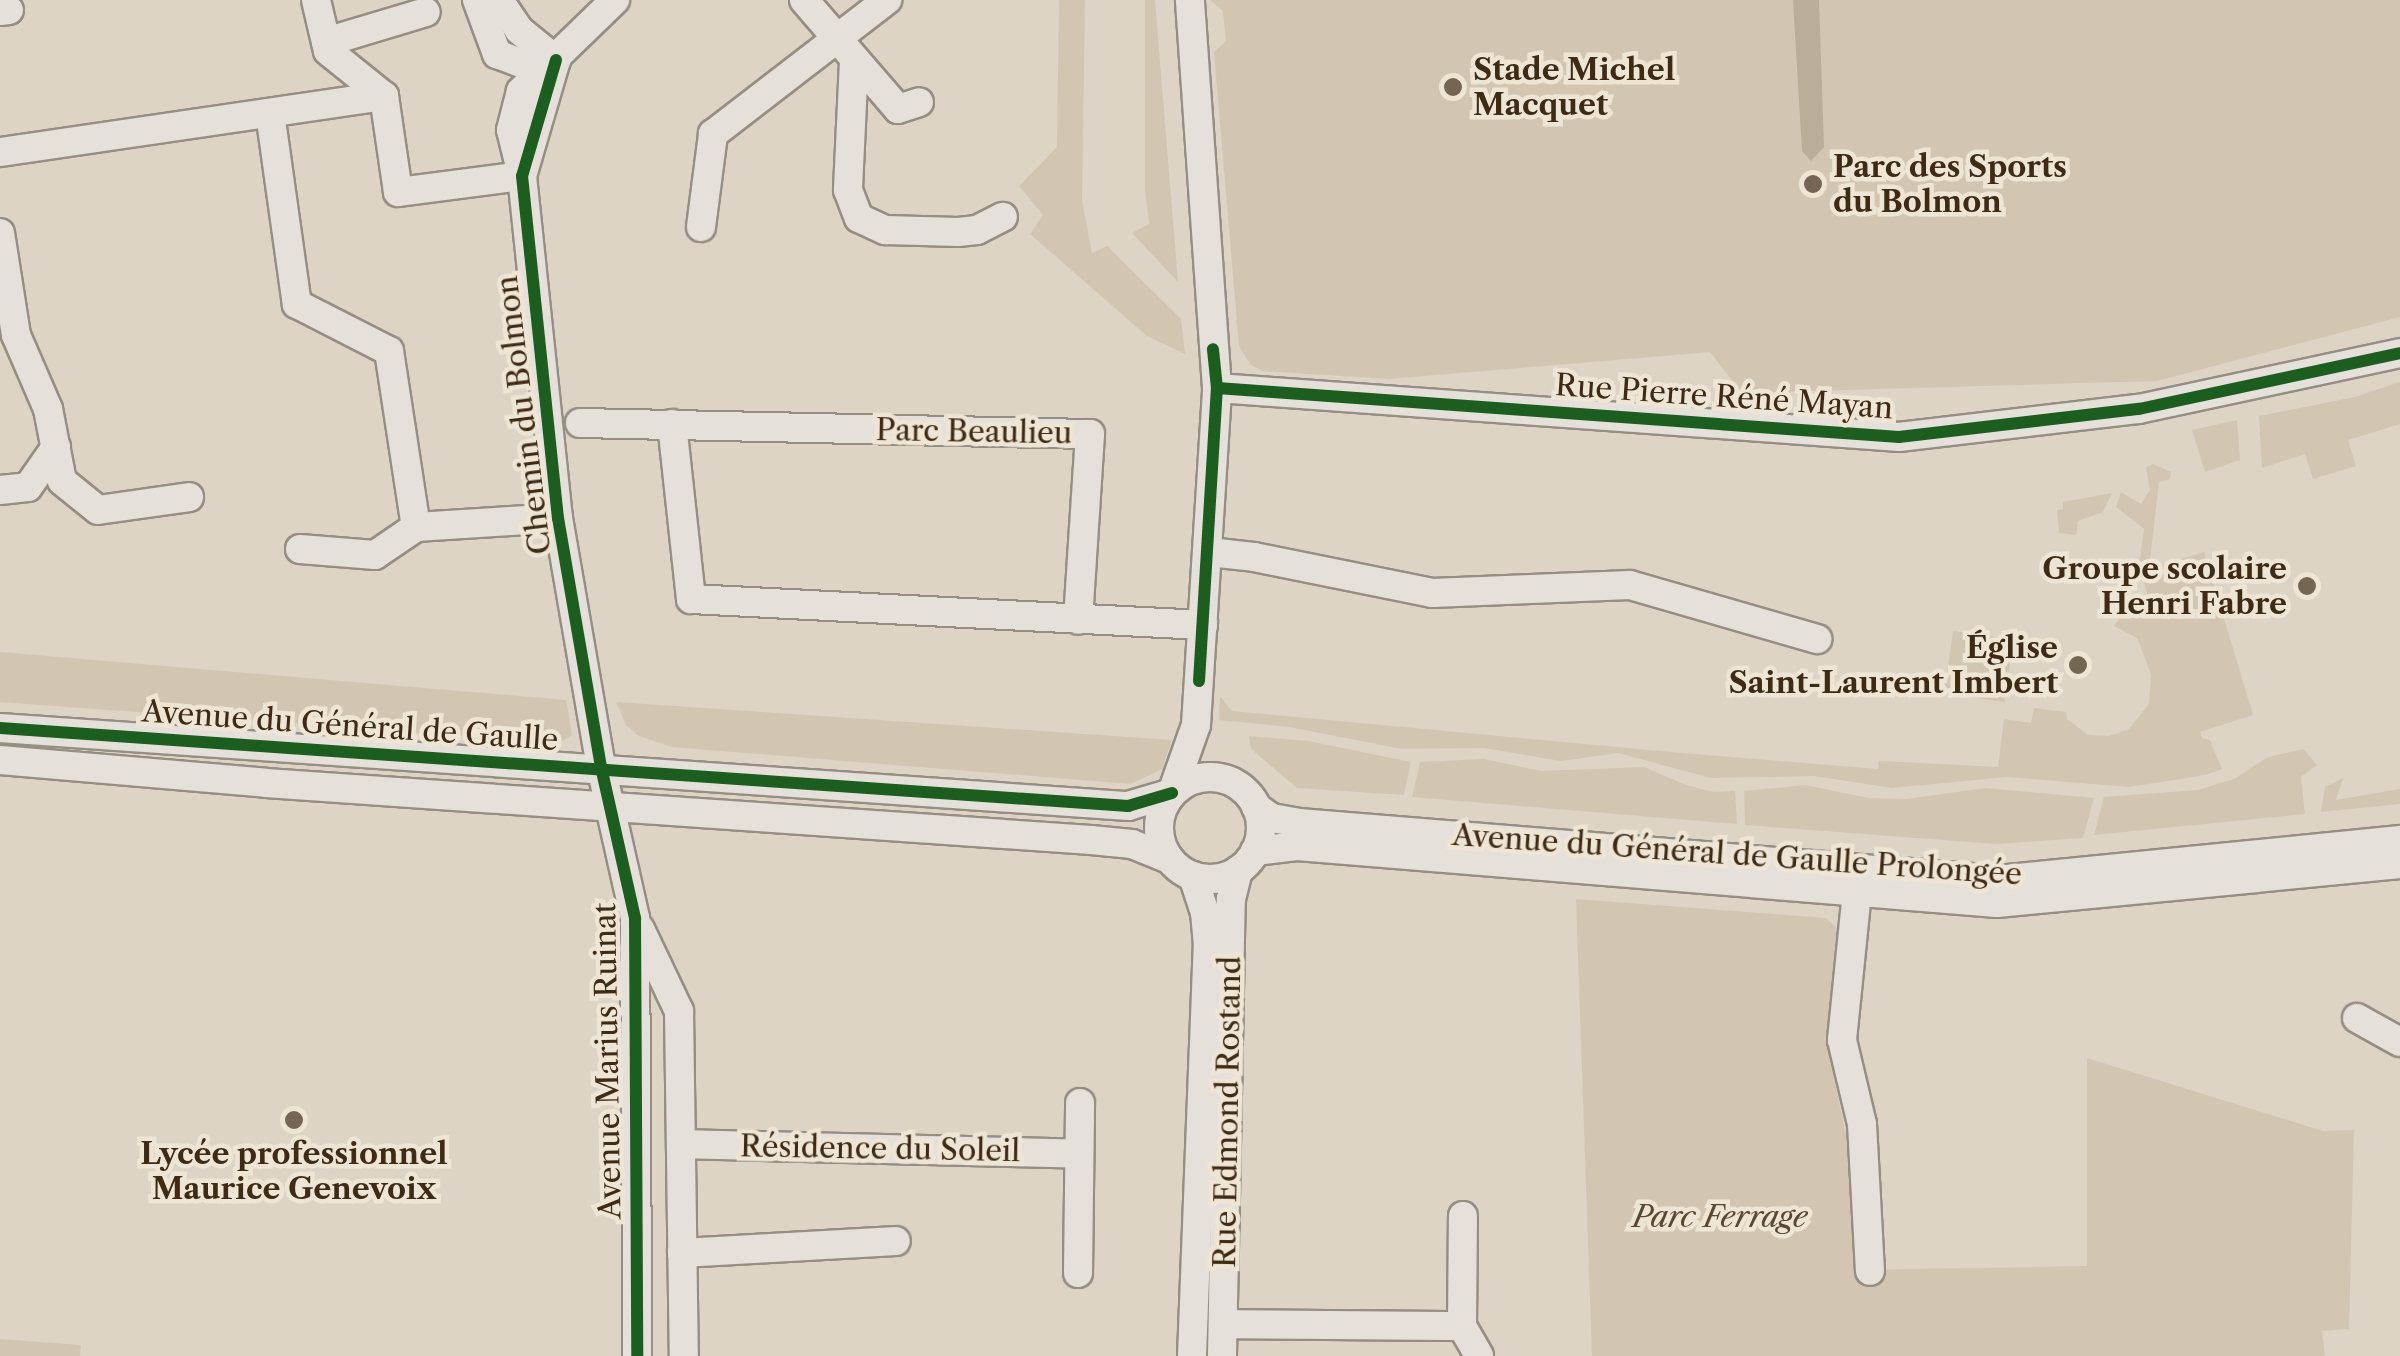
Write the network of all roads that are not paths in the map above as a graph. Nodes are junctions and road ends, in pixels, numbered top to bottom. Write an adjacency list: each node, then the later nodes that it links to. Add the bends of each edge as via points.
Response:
1 (316, 0): 10 (street)
2 (478, 0): 12 (street)
3 (499, 0): 13 (street, via 519,30)
4 (615, 0): 13 (street, Chemin du Bolmon)
5 (804, 0): 11 (street)
6 (887, 0): 11 (street)
7 (1174, 0): 18 (street, via 1182,85)
8 (1190, 0): 18 (street)
9 (426, 12): 10 (street)
10 (326, 42): 14 (street, via 328,51)
11 (844, 51): 15 (street, via 898,109); 21 (street, via 848,190 859,218 885,230 958,232); 22 (street, via 713,134)
12 (496, 54): 13 (street, via 523,64); 17 (street)
13 (556, 60): 17 (street, via 529,79); 20 (street, Chemin du Bolmon)
14 (384, 96): 16 (street); 20 (street, via 398,192)
15 (919, 102)
16 (270, 113): 19 (street); 32 (street, via 297,304 389,351)
17 (511, 130): 20 (street)
18 (1198, 134): 25 (street)
19 (0, 152)
20 (522, 176): 31 (street, Chemin du Bolmon)
21 (1003, 217)
22 (701, 227)
23 (0, 233): 28 (street, via 16,335 48,409)
24 (2400, 353): 25 (street, Rue Pierre Réné Mayan, via 2139,409 1899,437)
25 (1217, 388): 34 (street)
26 (580, 423): 27 (street, Parc Beaulieu)
27 (672, 424): 35 (street, via 691,599); 35 (street, Parc Beaulieu, via 1090,434)
28 (56, 446): 29 (street, via 28,487); 30 (street, via 62,481 98,510)
29 (0, 490)
30 (189, 497)
31 (558, 518): 32 (street); 41 (street, Chemin du Bolmon)
32 (416, 528): 33 (street, via 375,554)
33 (300, 549)
34 (1208, 552): 36 (street); 37 (street, via 1432,593 1630,585)
35 (1078, 620): 36 (street)
36 (1204, 624): 38 (street)
37 (1817, 638)
38 (1196, 725): 42 (street, via 1205,754); 43 (street)
39 (0, 728): 41 (street, Avenue du Général de Gaulle)
40 (0, 760): 45 (street, Avenue du Général de Gaulle)
41 (602, 767): 43 (street, Avenue du Général de Gaulle, via 1128,806); 45 (street, Avenue Marius Ruinat)
42 (1232, 782): 43 (street, via 1198,778); 44 (street)
43 (1172, 793): 47 (street, via 1159,833)
44 (1256, 806): 46 (street, Avenue du Général de Gaulle Prolongée, via 1272,818 1299,823 1998,880); 48 (street, via 1261,822)
45 (612, 807): 47 (street, Avenue du Général de Gaulle, via 1090,840 1132,844); 52 (street, Avenue Marius Ruinat)
46 (2400, 840)
47 (1169, 859): 50 (street)
48 (1247, 861): 50 (street, via 1223,877); 51 (street, Avenue du Général de Gaulle Prolongée, via 1298,846); 63 (street, Rue Edmond Rostand, via 1231,899)
49 (2400, 864): 51 (street, Avenue du Général de Gaulle Prolongée, via 1997,902)
50 (1192, 876): 67 (street, Rue Edmond Rostand, via 1208,946)
51 (1857, 892): 61 (street, via 1842,1040 1862,1124)
52 (635, 918): 56 (street, Avenue Marius Ruinat, via 679,1012); 65 (street, Avenue Marius Ruinat)
53 (2357, 1018): 54 (street)
54 (2400, 1042)
55 (1080, 1103): 57 (street)
56 (681, 1144): 57 (street, Résidence du Soleil); 60 (street, Avenue Marius Ruinat)
57 (1079, 1154): 62 (street)
58 (1462, 1216): 64 (street)
59 (896, 1241): 60 (street)
60 (682, 1253): 66 (street, Avenue Marius Ruinat)
61 (1870, 1270)
62 (1078, 1274)
63 (1223, 1324): 64 (street); 68 (street, Rue Edmond Rostand)
64 (1462, 1326): 69 (street)
65 (637, 1356)
66 (684, 1356)
67 (1192, 1356)
68 (1222, 1356)
69 (1479, 1356)

